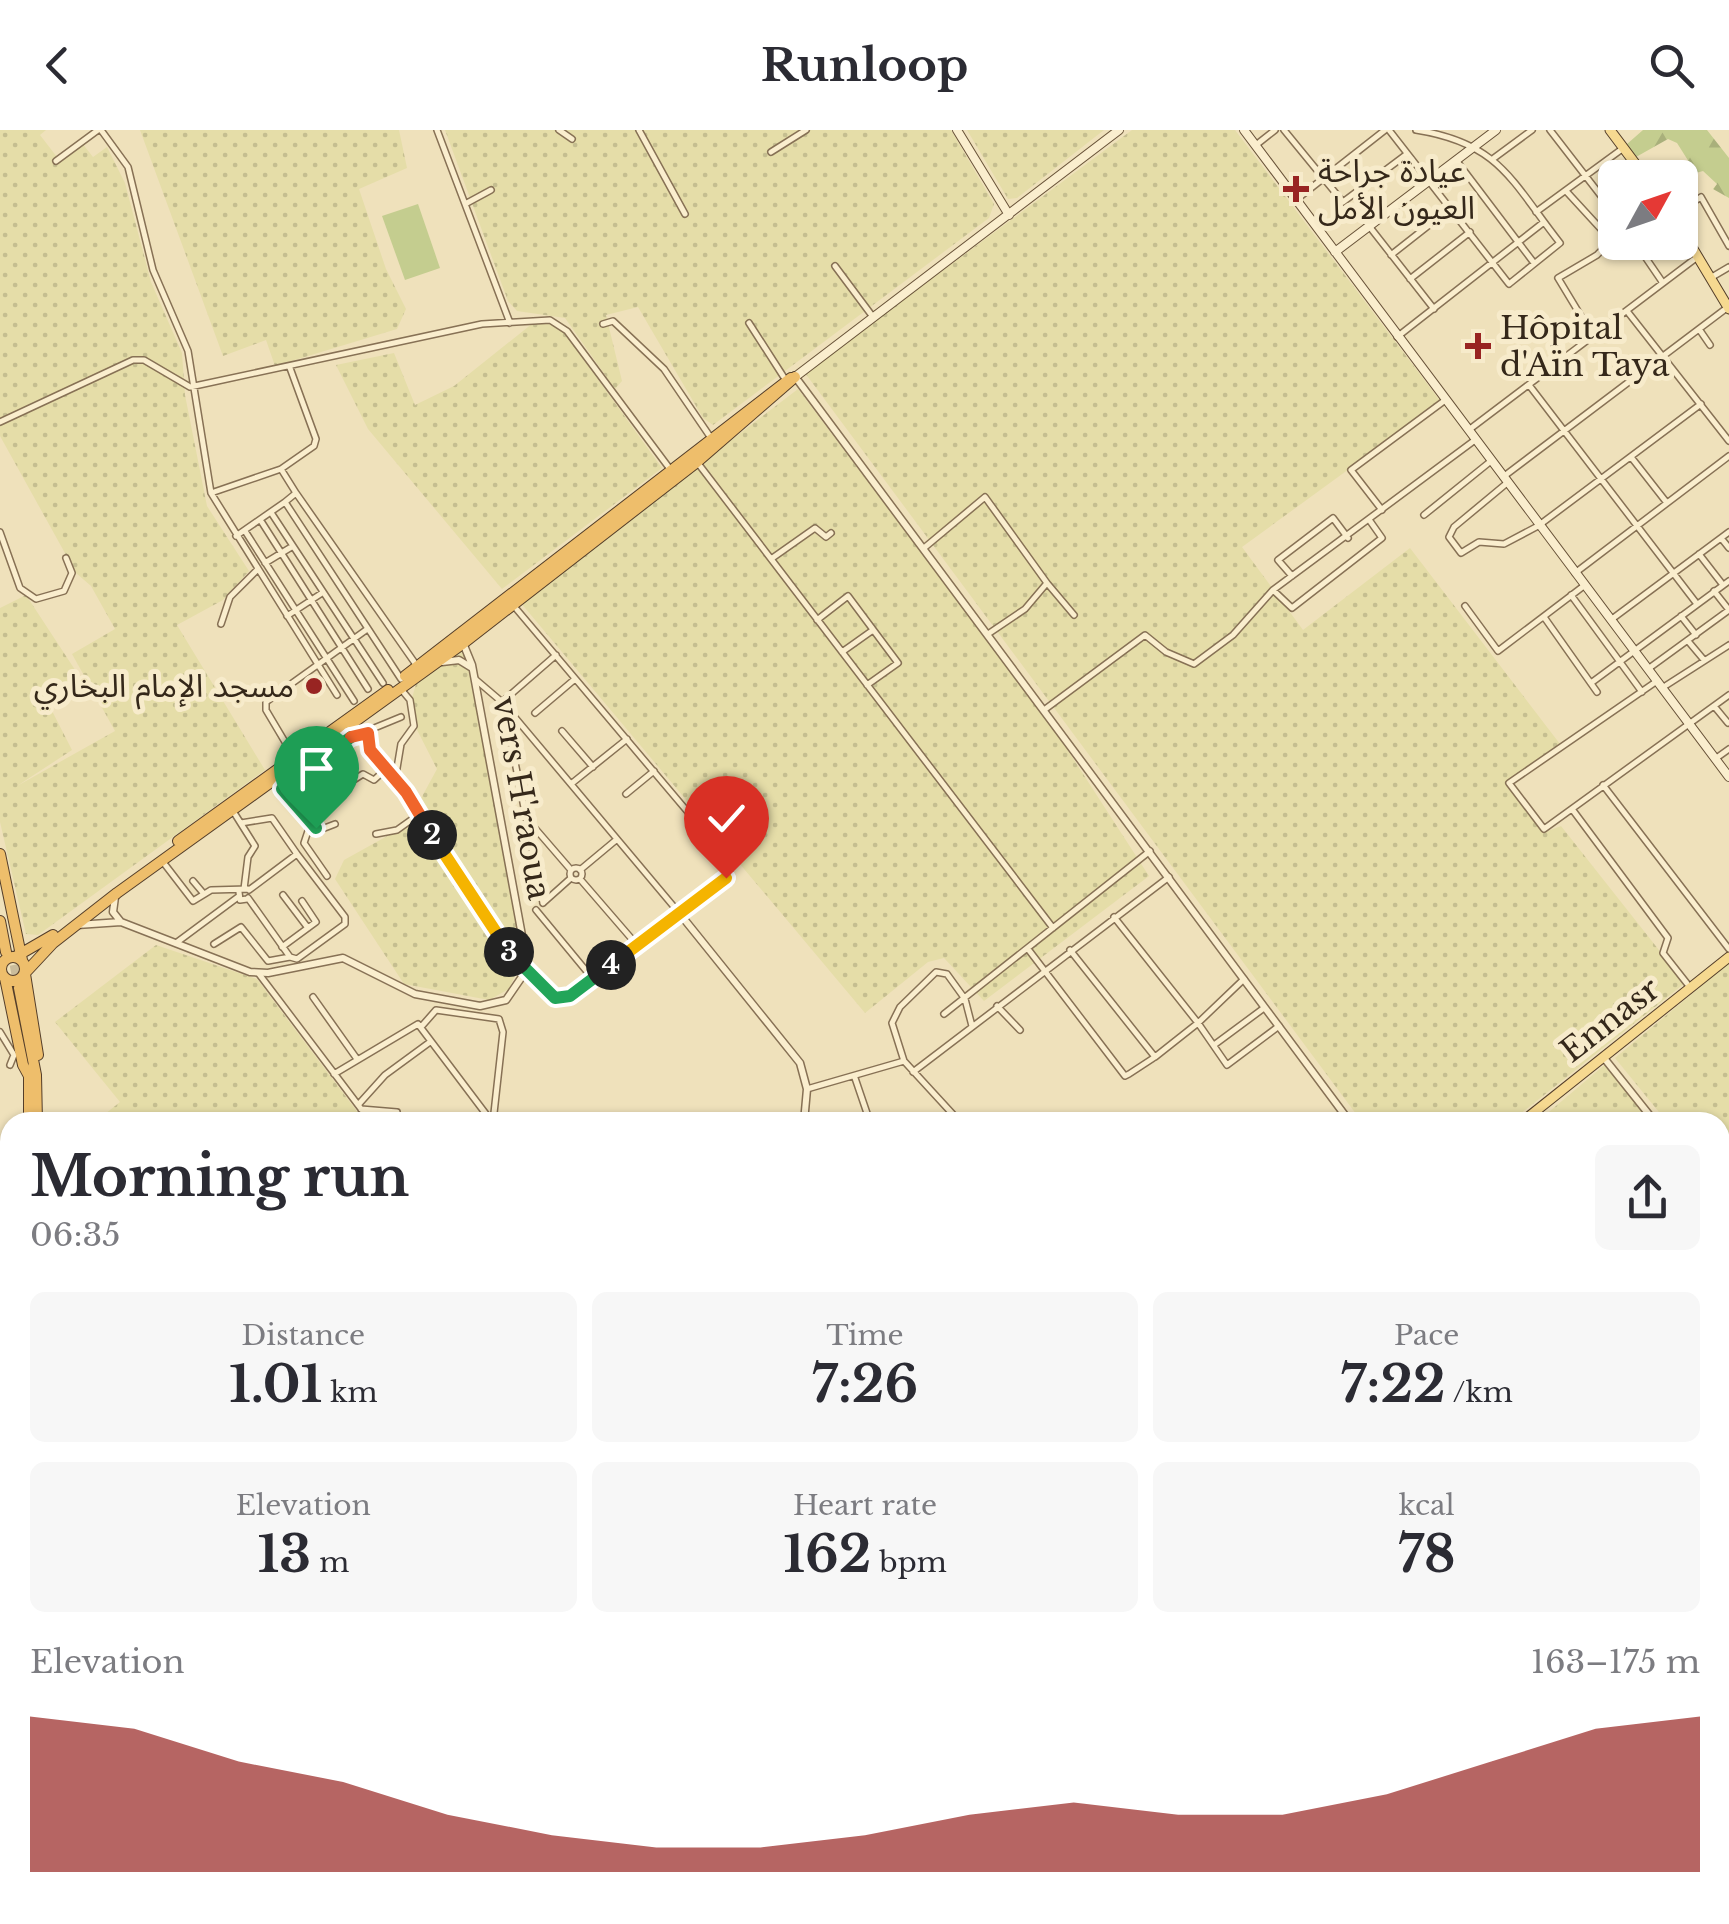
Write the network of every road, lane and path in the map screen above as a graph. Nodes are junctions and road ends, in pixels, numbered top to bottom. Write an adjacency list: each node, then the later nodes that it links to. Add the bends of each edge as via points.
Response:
1 (100, 130): 28 (street); 76 (street, via 128,168 154,270 188,352)
2 (438, 130): 37 (street)
3 (559, 130): 18 (street)
4 (638, 130): 40 (street)
5 (806, 130): 23 (street)
6 (957, 130): 41 (main road)
7 (1119, 130): 41 (main road)
8 (1244, 130): 20 (main road)
9 (1275, 130): 20 (street)
10 (1284, 130): 31 (street)
11 (1387, 130): 24 (street); 31 (street)
12 (1416, 130): 21 (street)
13 (1477, 130): 19 (street)
14 (1496, 130): 19 (main road)
15 (1532, 130): 26 (street)
16 (1550, 130): 29 (street)
17 (1610, 130): 22 (main road)
18 (572, 139)
19 (1484, 139): 21 (main road)
20 (1256, 145): 36 (main road)
21 (1474, 146): 25 (main road); 26 (street)
22 (1624, 148): 27 (main road); 29 (street)
23 (770, 152)
24 (1407, 154): 30 (street); 31 (street, via 1343,202)
25 (1454, 158): 30 (main road); 46 (street)
26 (1494, 158): 39 (street)
27 (1633, 160)
28 (56, 162)
29 (1586, 175): 33 (street); 34 (street)
30 (1429, 178): 38 (street); 44 (main road)
31 (1324, 180): 36 (street)
32 (491, 190): 37 (street)
33 (1566, 190): 39 (street); 43 (street)
34 (1598, 191)
35 (1698, 199): 47 (street)
36 (1296, 200): 48 (main road)
37 (466, 203): 65 (street)
38 (1452, 207): 45 (street); 50 (street)
39 (1536, 212): 42 (street)
40 (685, 214)
41 (1009, 215): 64 (main road)
42 (1544, 222): 46 (street); 55 (street, via 1560,243)
43 (1598, 223)
44 (1369, 226): 48 (main road); 50 (street)
45 (1470, 232): 54 (street); 59 (street)
46 (1519, 242): 54 (street); 55 (street)
47 (1729, 246)
48 (1335, 252): 69 (main road)
49 (1598, 253): 70 (street, via 1558,278)
50 (1391, 255): 59 (street)
51 (1698, 259): 58 (main road)
52 (1648, 260): 60 (street)
53 (1693, 260): 60 (street)
54 (1493, 261): 55 (street, via 1510,284); 61 (street)
55 (1534, 263)
56 (835, 266): 64 (street)
57 (1729, 267): 58 (street)
58 (1710, 278): 62 (main road)
59 (1410, 280): 61 (street)
60 (1663, 283): 63 (street)
61 (1434, 308): 69 (street)
62 (1728, 308): 68 (street)
63 (1626, 311): 70 (street); 72 (street)
64 (872, 317): 74 (main road)
65 (510, 323): 73 (street); 90 (street, via 560,324)
66 (749, 323): 74 (street)
67 (603, 324): 83 (street, via 613,321 664,369)
68 (1699, 330): 71 (street); 72 (street)
69 (1397, 336): 77 (main road)
70 (1593, 336): 75 (street)
71 (1710, 345)
72 (1664, 357): 78 (street); 81 (street)
73 (290, 368): 76 (street); 89 (street, via 316,438)
74 (790, 378): 83 (highway); 88 (highway); 112 (street)
75 (1529, 384): 80 (street); 81 (street)
76 (190, 388): 79 (street, via 133,360); 93 (street)
77 (1444, 401): 80 (main road); 97 (street, via 1351,470)
78 (1701, 404): 82 (street); 85 (street)
79 (0, 422)
80 (1467, 430): 84 (main road)
81 (1566, 431): 91 (street); 92 (street)
82 (1728, 437)
83 (712, 438): 90 (highway)
84 (1474, 440): 87 (main road); 97 (street)
85 (1631, 456): 91 (street); 96 (street)
86 (1729, 456): 96 (street)
87 (1490, 461): 92 (main road); 99 (street)
88 (697, 462): 117 (street); 131 (highway)
89 (281, 468): 93 (street); 94 (street)
90 (670, 470): 151 (highway)
91 (1603, 478): 102 (street); 103 (street)
92 (1505, 480): 103 (main road); 103 (street, via 1454,527 1450,539 1462,554 1476,543 1504,544)
93 (211, 493): 108 (street)
94 (296, 493): 95 (street); 162 (street)
95 (285, 502): 98 (street); 145 (street)
96 (1667, 503): 102 (street)
97 (1383, 511): 101 (street)
98 (272, 514): 100 (street); 111 (street)
99 (1424, 515)
100 (261, 521): 104 (street); 114 (street)
101 (1369, 521): 109 (street); 126 (street, via 1382,538 1292,608)
102 (1638, 524): 120 (street); 121 (street)
103 (1538, 526): 121 (main road)
104 (245, 531): 108 (street); 118 (street)
105 (0, 532): 116 (street, via 20,588 36,599 64,590 72,573)
106 (1729, 532): 110 (street)
107 (832, 533): 117 (street, via 826,537 815,528)
108 (236, 536): 119 (street)
109 (1348, 538): 122 (street); 122 (street, via 1333,518 1278,560)
110 (1721, 538): 113 (street); 115 (street)
111 (293, 546): 114 (street); 128 (street)
112 (924, 548): 123 (street, via 985,496); 147 (street)
113 (1729, 548)
114 (281, 553): 118 (street); 130 (street)
115 (1699, 554): 120 (street); 124 (street)
116 (66, 558)
117 (771, 559): 141 (street)
118 (265, 563): 119 (street); 134 (street)
119 (257, 569): 137 (street); 142 (street, via 230,596)
120 (1675, 572): 132 (street); 140 (street)
121 (1575, 573): 125 (main road)
122 (1292, 576): 126 (street)
123 (1047, 583): 136 (street); 147 (street, via 1025,609)
124 (1726, 583): 127 (street)
125 (1585, 585): 129 (street); 140 (main road)
126 (1273, 590): 180 (street, via 1194,664 1145,634)
127 (1714, 591): 132 (street); 135 (street)
128 (323, 592): 130 (street); 149 (street)
129 (1571, 595): 138 (street); 143 (street)
130 (312, 600): 134 (street); 153 (street)
131 (511, 603): 144 (highway); 156 (street)
132 (1697, 604): 139 (street)
133 (1465, 606): 138 (street, via 1498,651)
134 (296, 610): 137 (street); 157 (street)
135 (1729, 610): 148 (street)
136 (1074, 615)
137 (287, 616): 160 (street)
138 (1544, 616): 168 (street)
139 (1681, 616): 148 (street); 154 (street)
140 (1610, 618): 143 (street); 154 (main road)
141 (817, 620): 146 (street, via 848,596); 155 (street)
142 (221, 624)
143 (1594, 627): 158 (street)
144 (481, 628): 151 (highway); 163 (street)
145 (366, 630): 149 (street); 169 (street)
146 (873, 630): 155 (street); 170 (street, via 898,663)
147 (988, 634): 180 (street)
148 (1696, 634): 150 (street)
149 (353, 640): 153 (street); 167 (street)
150 (1688, 640): 159 (street); 164 (street)
151 (454, 643): 161 (highway); 162 (highway); 163 (street, vers H'raoua); 163 (street, vers H'raoua)
152 (1729, 645): 159 (street)
153 (342, 648): 157 (street); 172 (street)
154 (1634, 649): 158 (street); 164 (main road)
155 (842, 652): 170 (street)
156 (556, 655): 166 (street); 178 (street)
157 (327, 658): 160 (street); 177 (street)
158 (1620, 660): 168 (street); 174 (street)
159 (1704, 660): 171 (street)
160 (318, 665): 175 (street); 191 (street, via 266,702 288,746)
161 (431, 665): 163 (street, via 456,660); 169 (highway)
162 (417, 666): 169 (highway)
163 (473, 669): 165 (street, vers H'raoua)
164 (1648, 669): 171 (main road)
165 (475, 679): 178 (street); 251 (street, vers H'raoua)
166 (575, 679): 181 (street); 188 (street)
167 (382, 682)
168 (1591, 682): 173 (street)
169 (401, 684): 191 (highway); 196 (street, via 414,726 401,744); 199 (highway)
170 (867, 685): 238 (street)
171 (1660, 685): 174 (street); 184 (main road)
172 (368, 689)
173 (1597, 692)
174 (1642, 692): 202 (street, via 1509,783 1544,829)
175 (337, 695)
176 (1729, 695): 179 (street)
177 (354, 700)
178 (502, 702): 197 (street)
179 (1714, 706): 183 (street); 184 (street)
180 (1044, 710): 211 (street)
181 (535, 713)
182 (401, 717): 187 (street)
183 (1728, 723)
184 (1690, 725): 190 (main road); 198 (street)
185 (562, 731): 192 (street)
186 (508, 732): 205 (street)
187 (368, 733): 193 (street, via 370,750); 199 (street, via 345,740)
188 (626, 739): 192 (street); 194 (street)
189 (1729, 749): 190 (street)
190 (1715, 759): 195 (main road)
191 (282, 765): 239 (highway)
192 (593, 766): 197 (street)
193 (386, 769): 196 (street); 200 (street, via 374,780 364,773)
194 (654, 771): 201 (street); 230 (street, via 731,868)
195 (1729, 777)
196 (395, 780): 204 (street)
197 (571, 784): 210 (street)
198 (1603, 784): 202 (street); 245 (street)
199 (278, 785): 203 (highway); 208 (street)
200 (344, 786)
201 (626, 794)
202 (1572, 809): 256 (street, via 1668,938 1664,953)
203 (232, 811): 206 (street); 214 (highway)
204 (419, 814): 209 (street); 251 (street)
205 (526, 818): 215 (street); 228 (street)
206 (242, 823): 213 (street, via 272,818); 223 (street, via 256,846)
207 (336, 824): 208 (street)
208 (312, 825): 217 (street, via 304,843)
209 (376, 834)
210 (617, 839): 216 (street); 230 (street)
211 (1150, 851): 218 (street); 238 (street)
212 (0, 854): 236 (highway)
213 (296, 854): 223 (street); 248 (street, via 345,917 297,960)
214 (162, 860): 224 (highway); 225 (street, via 192,900)
215 (572, 870): 216 (street); 219 (street)
216 (580, 870): 220 (street)
217 (327, 876)
218 (1169, 877): 232 (street); 255 (street)
219 (571, 878): 220 (street); 228 (street)
220 (580, 878): 242 (street)
221 (192, 881): 225 (street)
222 (0, 884): 250 (highway)
223 (242, 892): 225 (street); 240 (street); 243 (street)
224 (117, 893): 234 (street, via 113,912); 235 (highway)
225 (204, 894)
226 (284, 895): 237 (street)
227 (302, 902): 237 (street, via 316,919)
228 (543, 903): 229 (street)
229 (536, 910): 231 (street); 254 (street)
230 (680, 914): 242 (street); 283 (street, via 800,1063)
231 (528, 916)
232 (1114, 917): 246 (street); 265 (street)
233 (0, 921): 250 (highway)
234 (121, 922): 235 (street); 240 (street)
235 (76, 925): 247 (highway)
236 (15, 928): 239 (highway, via 31,940); 250 (highway)
237 (308, 928): 243 (street)
238 (1053, 928): 244 (street)
239 (54, 934): 250 (highway)
240 (174, 944): 253 (street)
241 (214, 944): 248 (street, via 240,926 268,961)
242 (637, 945): 254 (street)
243 (282, 947): 248 (street)
244 (1028, 949): 252 (street); 258 (street)
245 (1729, 949)
246 (1070, 950): 252 (street); 274 (street)
247 (44, 952): 250 (highway); 260 (highway, via 32,975)
248 (290, 957)
249 (1729, 957): 256 (main road, Ennasr)
250 (11, 969): 260 (highway); 264 (highway); 279 (highway)
251 (527, 971): 253 (street, via 511,996 489,1006 404,991 343,958); 254 (street, via 555,998)
252 (1042, 972): 261 (street); 274 (street, via 1124,1076)
253 (260, 974): 281 (street)
254 (593, 979)
255 (1244, 979): 262 (street); 265 (street)
256 (1691, 988): 276 (main road, Ennasr)
257 (313, 997): 275 (street)
258 (965, 1000): 263 (street); 266 (street); 277 (street, via 947,974 936,972 900,1007 892,1022)
259 (0, 1001): 264 (highway)
260 (30, 1004): 279 (highway, via 38,1049)
261 (997, 1006): 266 (street); 269 (street)
262 (1265, 1007): 267 (street); 272 (street)
263 (944, 1014)
264 (13, 1016): 273 (highway)
265 (1198, 1023): 272 (street); 274 (street)
266 (972, 1026): 280 (street)
267 (1279, 1026): 272 (street, via 1227,1065); 294 (street)
268 (421, 1027): 271 (street); 275 (street, via 414,1024); 290 (street, via 436,1010 500,1019)
269 (1020, 1030)
270 (0, 1032): 273 (street)
271 (432, 1041): 284 (street, via 385,1074); 289 (street)
272 (1214, 1044)
273 (15, 1047): 278 (street); 279 (highway)
274 (1155, 1057)
275 (357, 1058): 281 (street)
276 (1604, 1058): 295 (main road, Ennasr); 296 (street)
277 (904, 1061): 280 (street); 282 (street)
278 (10, 1065)
279 (32, 1070): 285 (highway); 286 (highway)
280 (913, 1072): 293 (street)
281 (334, 1074): 284 (street)
282 (854, 1078): 283 (street); 292 (street)
283 (807, 1089): 291 (street)
284 (360, 1107): 287 (street); 288 (street)
285 (30, 1112)
286 (36, 1112)
287 (364, 1112)
288 (397, 1112)
289 (485, 1112)
290 (493, 1112)
291 (805, 1112)
292 (866, 1112)
293 (951, 1112)
294 (1343, 1112)
295 (1535, 1112)
296 (1647, 1112)

